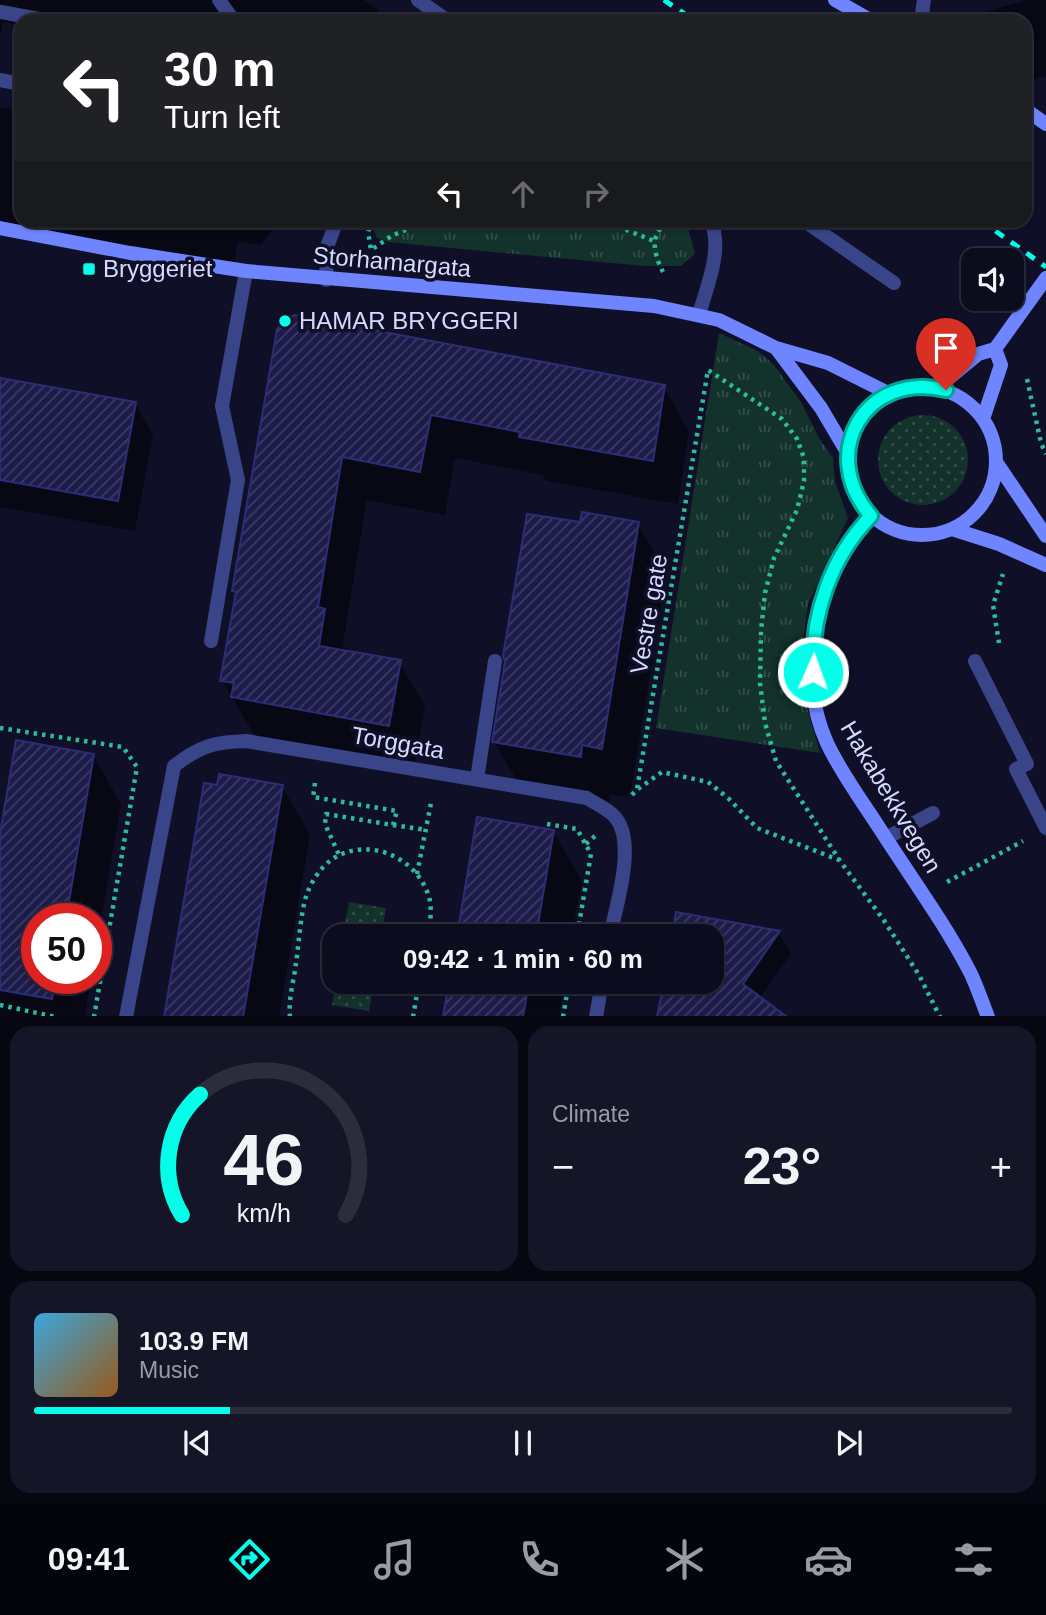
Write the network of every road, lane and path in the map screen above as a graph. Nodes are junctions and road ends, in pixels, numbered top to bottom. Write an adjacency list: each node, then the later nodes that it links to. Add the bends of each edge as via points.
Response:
1 (418, 0): 3 (street)
2 (835, 0): 4 (main road)
3 (434, 14)
4 (860, 14)
5 (334, 228): 17 (street, via 327,247)
6 (369, 228): 7 (path, via 371,250)
7 (411, 228)
8 (622, 228): 13 (path)
9 (661, 228): 13 (path)
10 (713, 228): 19 (street, via 715,254)
11 (815, 228): 18 (street)
12 (0, 229): 14 (main road, Storhamargata)
13 (654, 241): 15 (path, via 655,257)
14 (246, 271): 17 (main road, Storhamargata); 33 (street, via 222,406 238,480)
15 (663, 272)
16 (1046, 278): 21 (main road)
17 (326, 280): 19 (main road, Storhamargata, via 654,306)
18 (894, 283)
19 (699, 315): 20 (main road, Storhamargata)
20 (776, 348): 24 (main road, Storhamargata, via 828,363); 26 (main road, Storhamargata)
21 (995, 349): 23 (main road, via 978,354); 25 (main road, via 1001,365)
22 (708, 370): 42 (path, Vestre gate)
23 (937, 388): 24 (main road, via 908,388); 25 (main road, via 963,399)
24 (890, 394): 26 (main road, via 861,418)
25 (983, 419): 27 (main road, via 994,443)
26 (848, 452): 28 (main road, via 852,487)
27 (996, 462): 29 (main road, via 986,498 968,520); 30 (main road)
28 (871, 516): 29 (main road, via 910,534 927,536); 52 (main road, Hakabekkvegen, via 838,563 820,605 812,648 814,696 827,742)
29 (952, 529): 31 (main road)
30 (1046, 536)
31 (1046, 565)
32 (1003, 573): 34 (path, via 993,606)
33 (211, 640)
34 (999, 648)
35 (975, 660): 50 (street, via 1027,764 1016,769)
36 (495, 661): 38 (street)
37 (0, 728): 67 (path, via 123,747 137,767)
38 (477, 779): 47 (street, Torggata, via 587,798); 68 (street, Torggata, via 246,741 216,742 194,750 174,766)
39 (302, 780): 40 (path)
40 (315, 782): 41 (path); 49 (path, via 313,797 397,811)
41 (328, 785)
42 (637, 789): 47 (path, Vestre gate); 56 (path, via 662,772 708,782 757,828)
43 (418, 801): 44 (path)
44 (431, 803): 45 (path); 51 (path)
45 (444, 805)
46 (933, 813): 52 (street)
47 (615, 818): 54 (path, Vestre gate); 61 (street, via 624,834 625,853)
48 (537, 822): 54 (path, via 577,829)
49 (393, 825): 51 (path); 55 (path, via 326,814 325,824)
50 (1046, 828)
51 (426, 830): 57 (path)
52 (886, 838): 73 (main road, Hakabekkvegen, via 970,973)
53 (1024, 841): 58 (path)
54 (586, 844): 60 (path, via 591,854)
55 (340, 857): 57 (path, via 354,850 377,850 400,858); 69 (path, via 315,877 305,898)
56 (840, 861)
57 (418, 874): 59 (path, via 428,895)
58 (947, 882)
59 (430, 924)
60 (579, 924)
61 (612, 924)
62 (417, 994): 70 (path)
63 (567, 994): 71 (path)
64 (600, 994): 72 (street)
65 (0, 1005): 66 (path)
66 (51, 1016)
67 (94, 1016)
68 (126, 1016)
69 (290, 1016)
70 (413, 1016)
71 (563, 1016)
72 (596, 1016)
73 (988, 1016)

